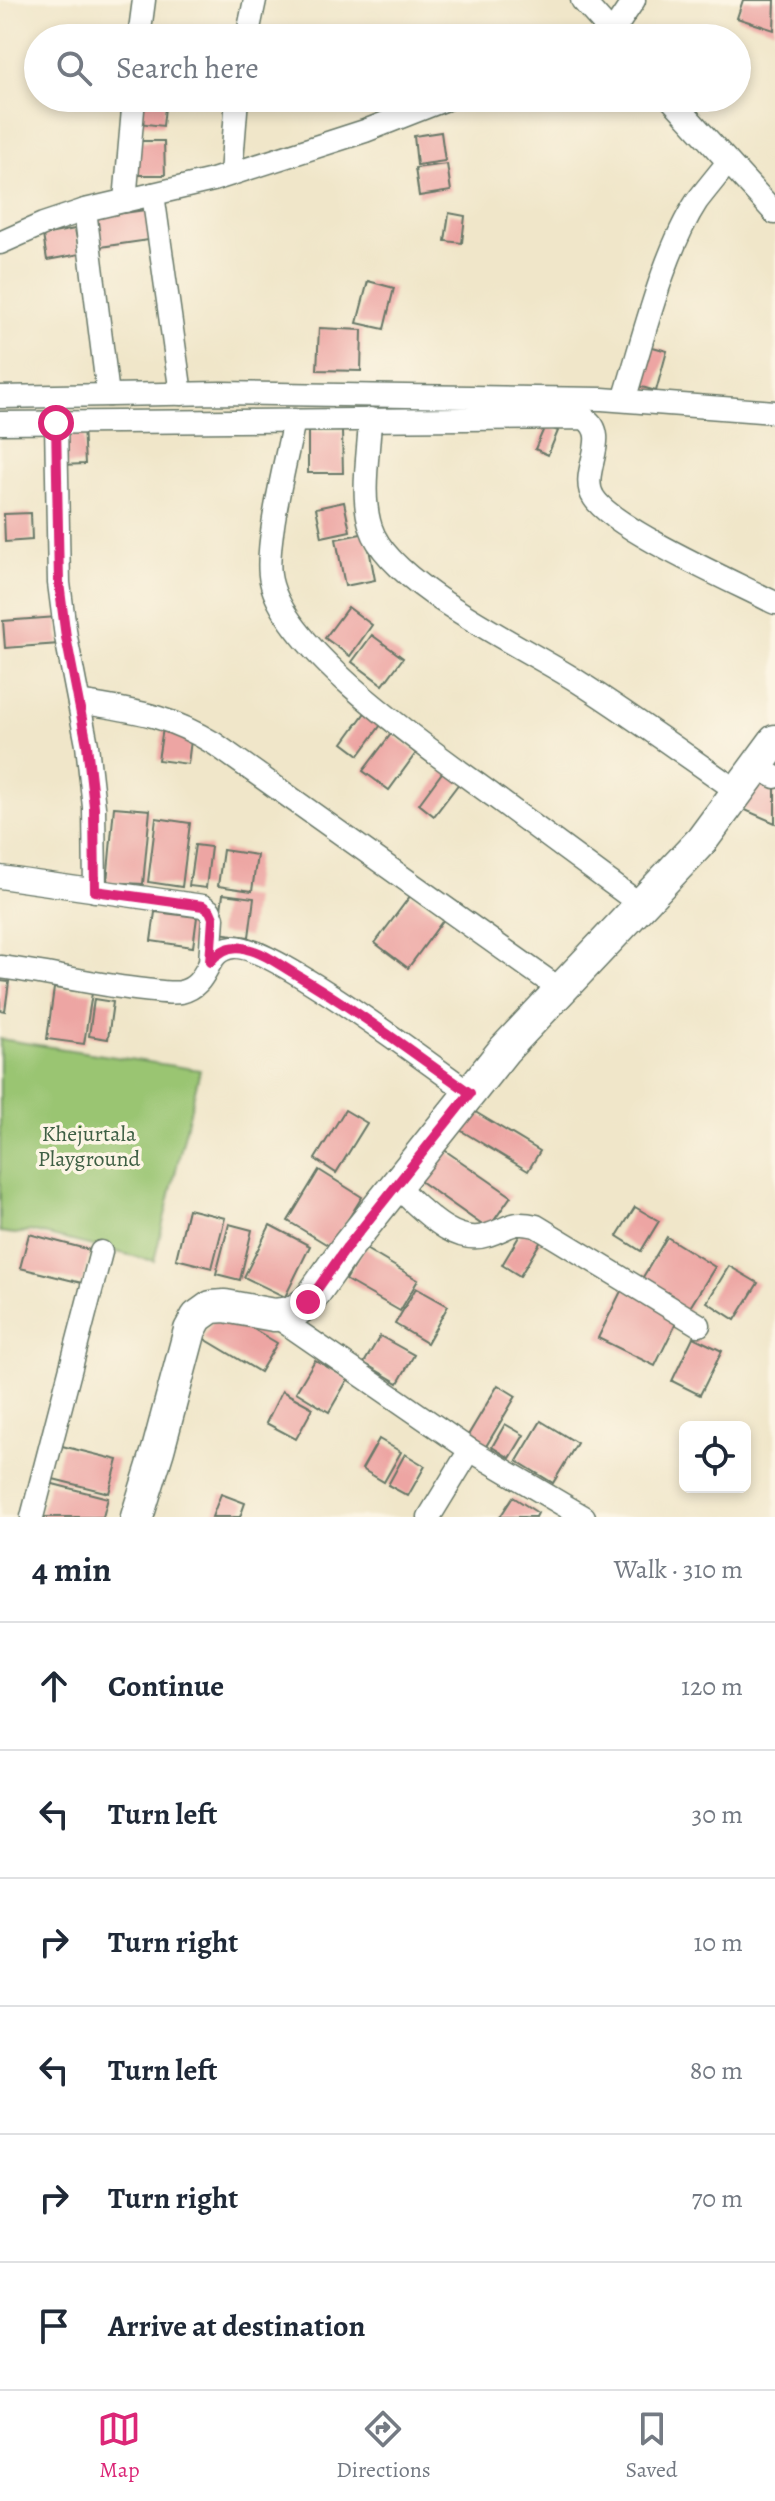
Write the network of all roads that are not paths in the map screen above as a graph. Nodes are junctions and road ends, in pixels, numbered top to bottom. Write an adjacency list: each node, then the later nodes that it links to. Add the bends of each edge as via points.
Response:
1 (144, 0): 5 (street)
2 (255, 0): 6 (street)
3 (582, 0): 7 (street)
4 (634, 0): 8 (street)
5 (141, 24)
6 (250, 24)
7 (600, 24)
8 (617, 24)
9 (133, 112): 16 (street)
10 (236, 112): 14 (street)
11 (413, 112): 14 (street)
12 (683, 112): 13 (street)
13 (728, 162): 18 (street); 23 (street, via 696,203 679,236)
14 (231, 174): 15 (street)
15 (153, 194): 16 (street); 20 (street)
16 (125, 201): 17 (street)
17 (85, 210): 19 (street); 21 (street)
18 (775, 213)
19 (0, 243)
20 (181, 394): 21 (street); 23 (street)
21 (108, 395): 22 (street)
22 (0, 397)
23 (624, 400): 24 (street)
24 (775, 412)
25 (370, 419): 26 (street); 29 (street, via 584,418 593,424 597,437 591,495 603,509); 31 (street, via 366,502 371,529 384,553 444,601 577,681)
26 (294, 420): 28 (street); 34 (street, via 270,578 277,601 296,630 332,670 394,721)
27 (0, 423): 28 (street)
28 (56, 423): 30 (street, via 59,583)
29 (775, 603)
30 (79, 702): 33 (street, via 94,807); 37 (street, via 185,726)
31 (761, 769): 34 (street)
32 (0, 877): 33 (street)
33 (95, 891): 35 (street, via 203,906 213,918)
34 (641, 905): 37 (street)
35 (210, 962): 36 (street, via 195,988 178,993); 38 (street, via 232,947 266,957 319,987)
36 (0, 967)
37 (561, 990): 38 (street)
38 (470, 1093): 39 (street)
39 (396, 1186): 41 (street, via 308,1302 292,1313); 42 (street, via 452,1232 487,1236 509,1224 536,1226)
40 (101, 1252): 44 (street)
41 (274, 1315): 43 (street); 45 (street, via 225,1306 211,1307 197,1317)
42 (699, 1325)
43 (470, 1450): 46 (street); 47 (street)
44 (32, 1517)
45 (137, 1517)
46 (429, 1517)
47 (584, 1517)

